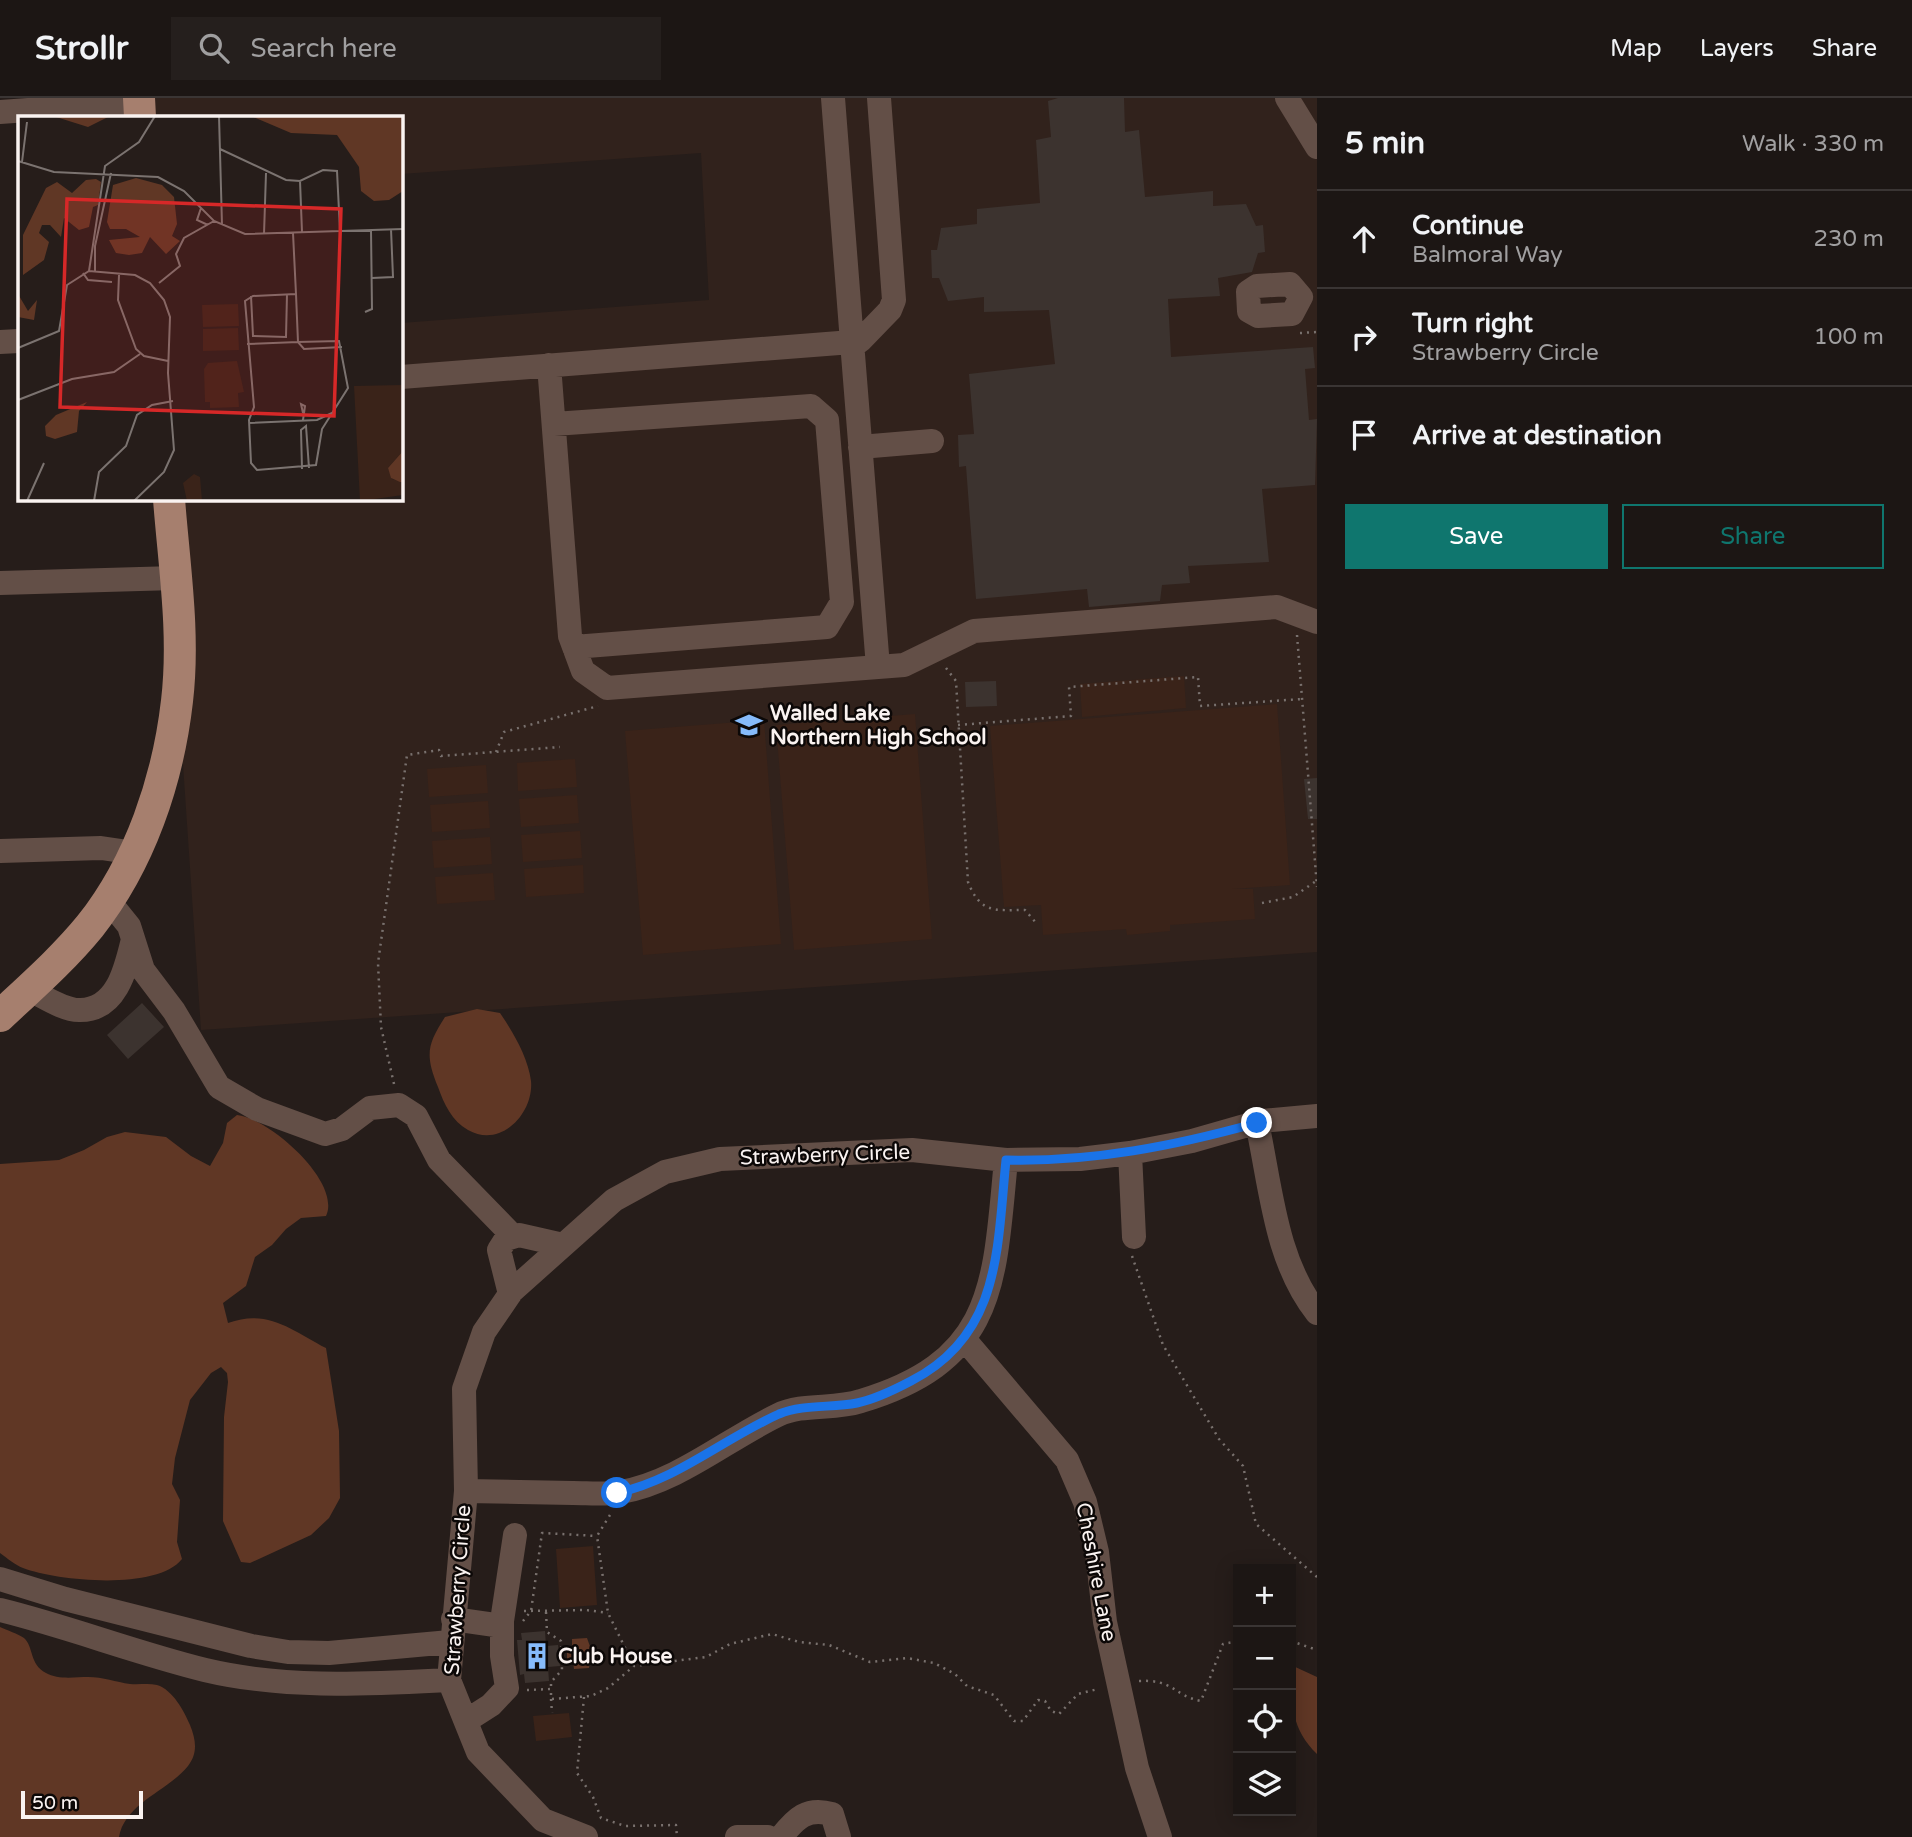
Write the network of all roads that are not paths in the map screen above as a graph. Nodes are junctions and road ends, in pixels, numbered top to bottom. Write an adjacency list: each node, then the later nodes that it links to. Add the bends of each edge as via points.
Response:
1 (833, 98): 10 (street)
2 (878, 98): 10 (street, via 894,300 860,341)
3 (1289, 98): 6 (street); 7 (street)
4 (139, 106): 5 (street)
5 (0, 112)
6 (1317, 117)
7 (1317, 147)
8 (18, 341): 9 (street)
9 (0, 342)
10 (852, 342): 11 (street); 15 (street)
11 (549, 365): 12 (street); 13 (street)
12 (402, 377)
13 (554, 424): 20 (street); 20 (street, via 811,406 827,420 842,602 827,627)
14 (932, 441): 15 (street)
15 (860, 447): 21 (street)
16 (169, 500): 17 (main road)
17 (175, 578): 18 (street); 23 (main road, via 178,699 164,776)
18 (0, 583)
19 (1307, 626): 21 (street, via 1277,607 974,631 904,665)
20 (574, 647): 21 (street, via 583,671 607,688)
21 (878, 667)
22 (0, 851): 23 (street, via 101,848)
23 (135, 853): 24 (main road)
24 (108, 901): 25 (street, via 129,926); 26 (main road)
25 (133, 939): 26 (street, via 116,990 101,1006 78,1010); 32 (street, via 143,970 174,1011 219,1087 257,1109 325,1134 342,1129 370,1108 399,1105 416,1116 439,1160)
26 (28, 989): 27 (main road)
27 (0, 1016)
28 (1317, 1116): 29 (street, Strawberry Circle)
29 (1257, 1123): 30 (street, Strawberry Circle); 36 (street, via 1284,1254)
30 (1130, 1153): 31 (street, Strawberry Circle); 33 (street)
31 (1006, 1160): 34 (street, Strawberry Circle, via 912,1150 720,1159 665,1172 614,1199); 37 (street, via 990,1284)
32 (512, 1235): 34 (street); 35 (street, via 500,1244 499,1251)
33 (1134, 1237)
34 (563, 1245): 35 (street, Strawberry Circle)
35 (510, 1294): 38 (street, Strawberry Circle, via 484,1332 464,1389)
36 (1317, 1313)
37 (965, 1340): 38 (street, via 933,1370 885,1394 857,1403 780,1413 667,1477 617,1493); 55 (street, Cheshire Lane, via 1067,1460 1085,1502 1137,1768)
38 (466, 1491): 45 (street, Strawberry Circle)
39 (515, 1535): 44 (street)
40 (0, 1579): 41 (street)
41 (65, 1599): 43 (street); 46 (street)
42 (0, 1610): 43 (street)
43 (55, 1628): 47 (street)
44 (511, 1628): 45 (street); 49 (street, via 502,1656 507,1688)
45 (451, 1631): 46 (street, via 329,1653); 48 (street, Strawberry Circle)
46 (251, 1646): 47 (street)
47 (245, 1677): 48 (street, via 327,1685)
48 (449, 1680): 49 (street, Strawberry Circle)
49 (466, 1721): 50 (street, Strawberry Circle, via 478,1752 543,1820)
50 (586, 1837)
51 (737, 1837): 52 (street)
52 (768, 1837)
53 (780, 1837): 54 (street, via 794,1820 821,1811 832,1814)
54 (839, 1837)
55 (1160, 1837)

